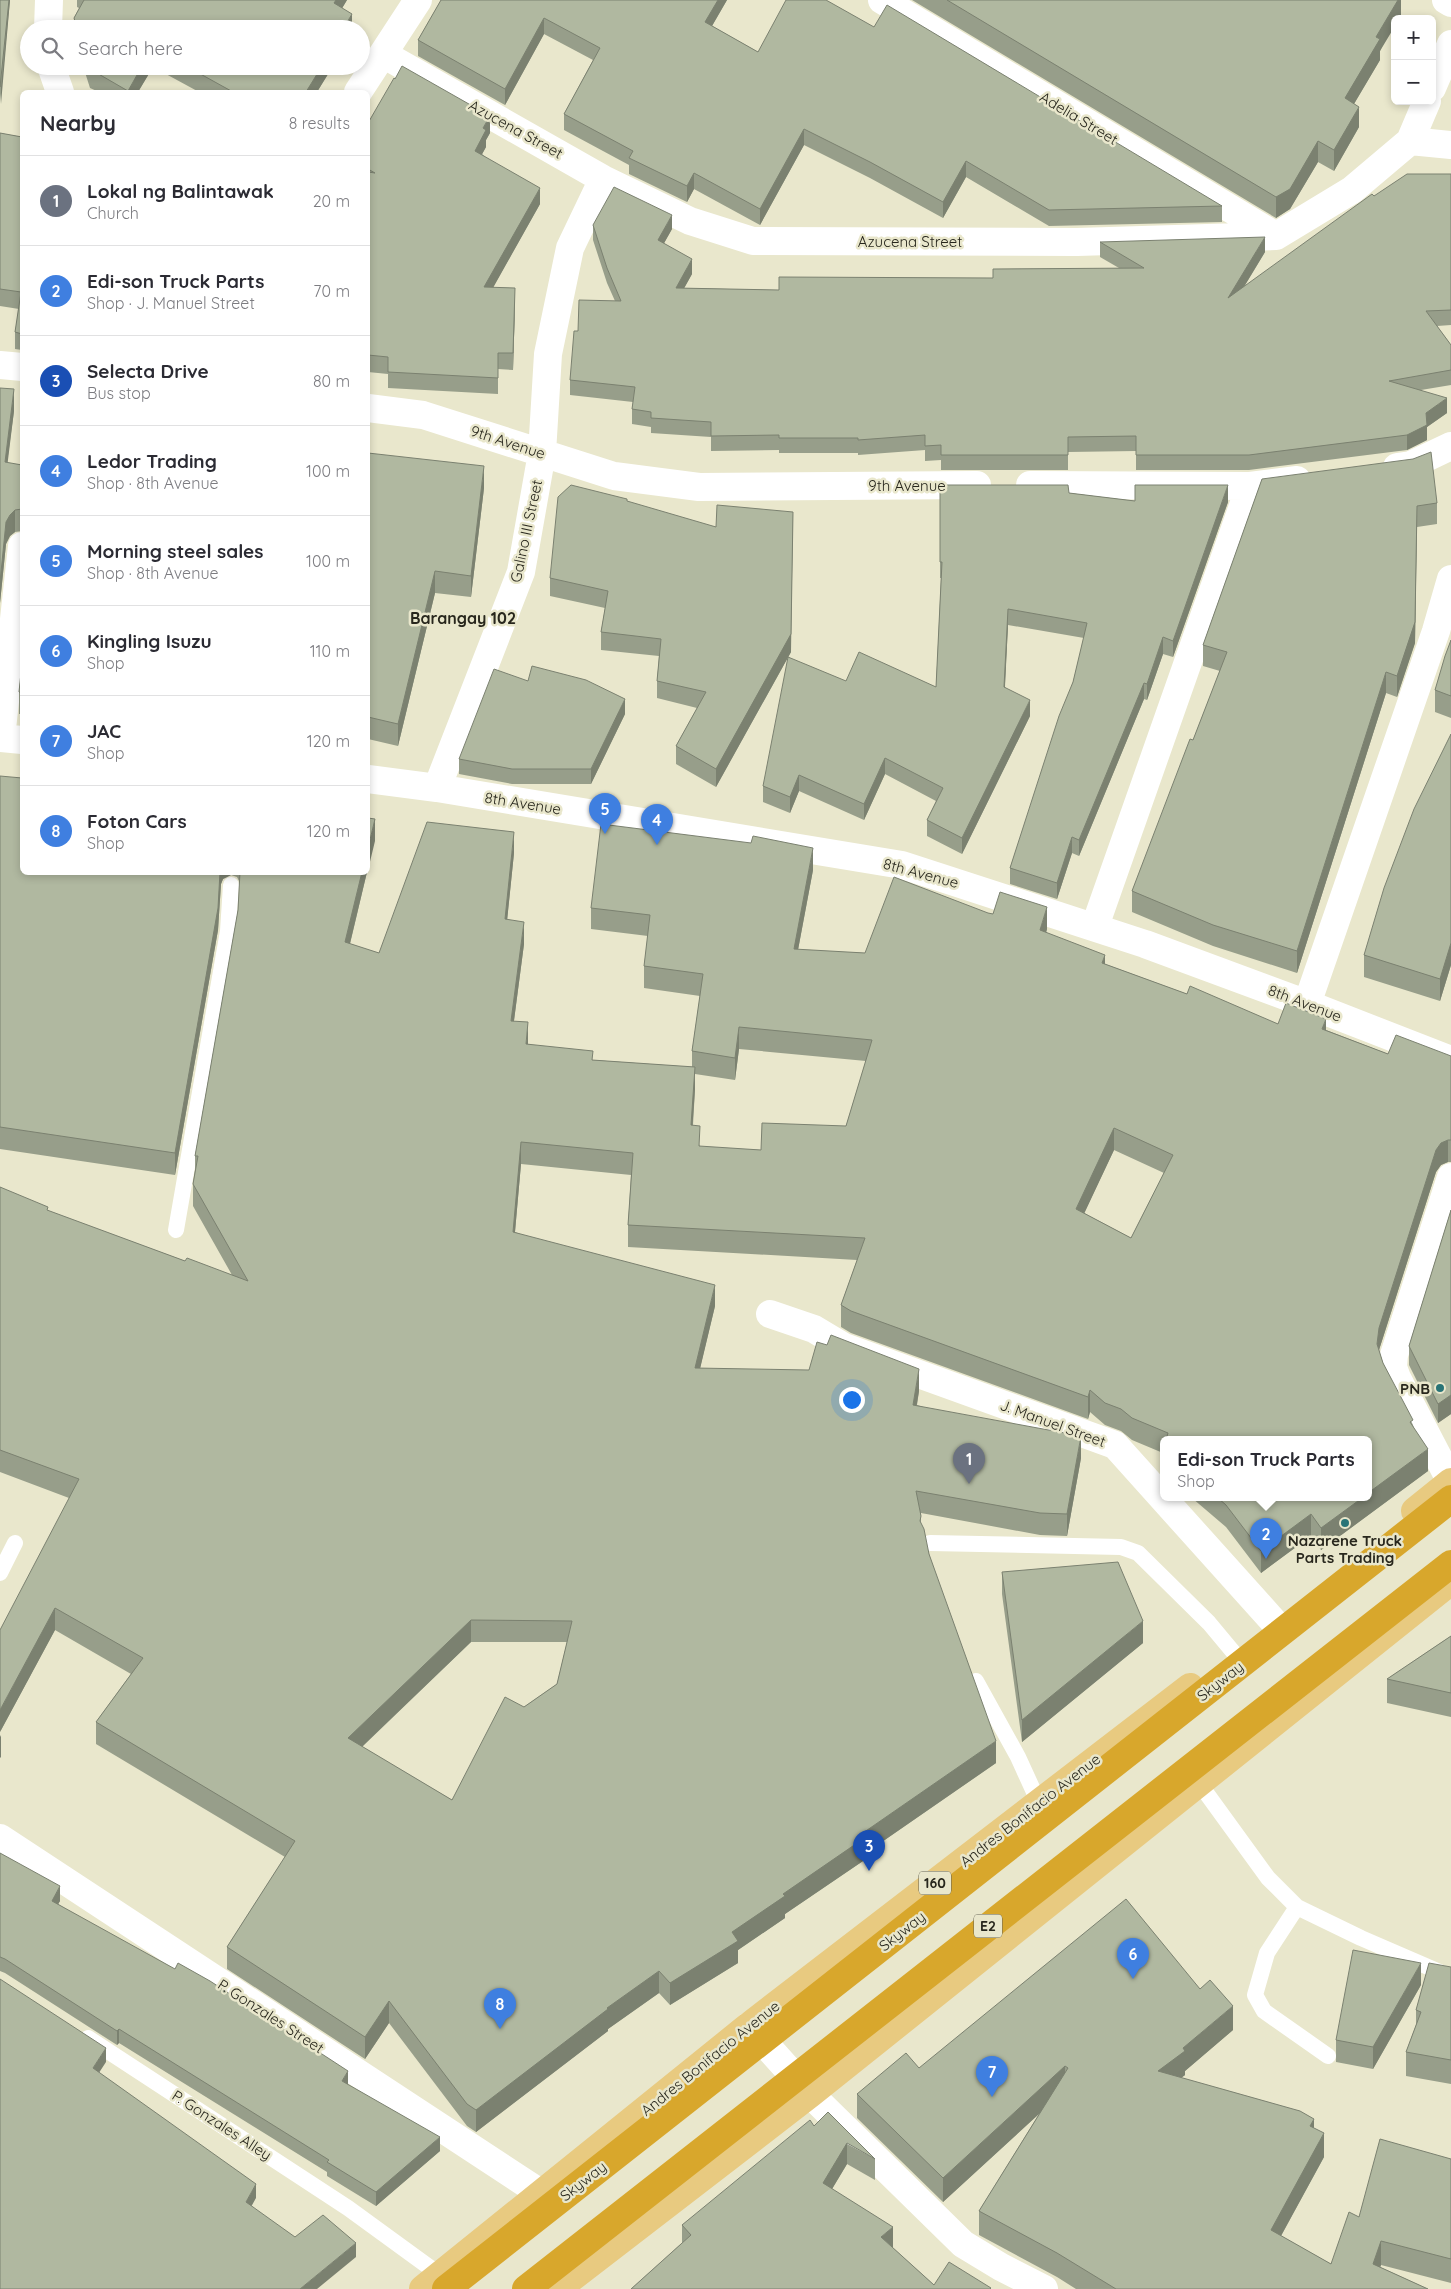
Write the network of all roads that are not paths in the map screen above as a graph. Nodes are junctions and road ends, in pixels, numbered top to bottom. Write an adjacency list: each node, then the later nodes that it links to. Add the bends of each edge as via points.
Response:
1 (49, 0): 6 (street)
2 (418, 0): 8 (street)
3 (882, 0): 19 (street, Adelia Street)
4 (1446, 0): 5 (street)
5 (1451, 3)
6 (48, 20)
7 (1451, 44): 12 (street)
8 (383, 54): 9 (street); 18 (street, Azucena Street)
9 (370, 74)
10 (54, 75): 13 (street)
11 (369, 75): 14 (street)
12 (1436, 79)
13 (59, 90)
14 (359, 90)
15 (1424, 105): 16 (street)
16 (1410, 141): 17 (street); 19 (street, Azucena Street, via 1352,190)
17 (1451, 145)
18 (604, 179): 19 (street, Azucena Street, via 690,221 753,241 1077,242); 24 (street, Galino III Street, via 570,248 548,354)
19 (1276, 236)
20 (0, 365): 21 (street)
21 (20, 367)
22 (370, 408): 24 (street, 9th Avenue, via 423,415)
23 (1451, 446): 25 (street, via 1411,465)
24 (542, 453): 27 (street, 9th Avenue, via 614,476 699,487); 33 (street, Galino III Street, via 521,572)
25 (1373, 470)
26 (1326, 476): 27 (street, 9th Avenue)
27 (1250, 486): 35 (street)
28 (20, 563): 30 (street)
29 (1451, 579): 36 (street)
30 (0, 738): 31 (street)
31 (20, 740)
32 (370, 779): 33 (street, 8th Avenue)
33 (437, 788): 35 (street, 8th Avenue, via 902,864)
34 (232, 885): 39 (lane, via 228,931)
35 (1094, 926): 36 (street, 8th Avenue)
36 (1307, 1004): 37 (street, 8th Avenue)
37 (1451, 1060)
38 (1451, 1177): 41 (street, via 1394,1355 1397,1378)
39 (176, 1230)
40 (770, 1314): 42 (street, J. Manuel Street, via 814,1329 844,1347 1115,1445)
41 (1451, 1482): 50 (main road, Andres Bonifacio Avenue / 160)
42 (1160, 1495)
43 (1451, 1499): 63 (highway, Skyway)
44 (1165, 1501): 50 (street, J. Manuel Street)
45 (15, 1543): 48 (lane)
46 (930, 1543): 51 (lane, via 1121,1547 1138,1554 1209,1623)
47 (1451, 1564): 64 (highway, E2)
48 (0, 1572)
49 (1451, 1581): 53 (main road)
50 (1274, 1622): 51 (main road, Andres Bonifacio Avenue / 160)
51 (1234, 1654): 54 (main road, Andres Bonifacio Avenue / 160)
52 (976, 1682): 54 (lane, via 1018,1757)
53 (1199, 1783): 56 (lane, via 1268,1878); 61 (main road)
54 (1039, 1803): 58 (main road, Andres Bonifacio Avenue / 160)
55 (0, 1838): 62 (street, P. Gonzales Street)
56 (1298, 1907): 57 (lane); 60 (lane, via 1266,1953 1256,1994 1264,2011)
57 (1451, 1977)
58 (748, 2026): 61 (street); 62 (main road, Andres Bonifacio Avenue / 160)
59 (74, 2029): 63 (lane, P. Gonzales Alley, via 348,2208)
60 (1328, 2056)
61 (810, 2094): 65 (main road); 66 (street, via 963,2244)
62 (542, 2194): 63 (main road, Andres Bonifacio Avenue / 160)
63 (436, 2284)
64 (526, 2289)
65 (557, 2289)
66 (1044, 2289)

